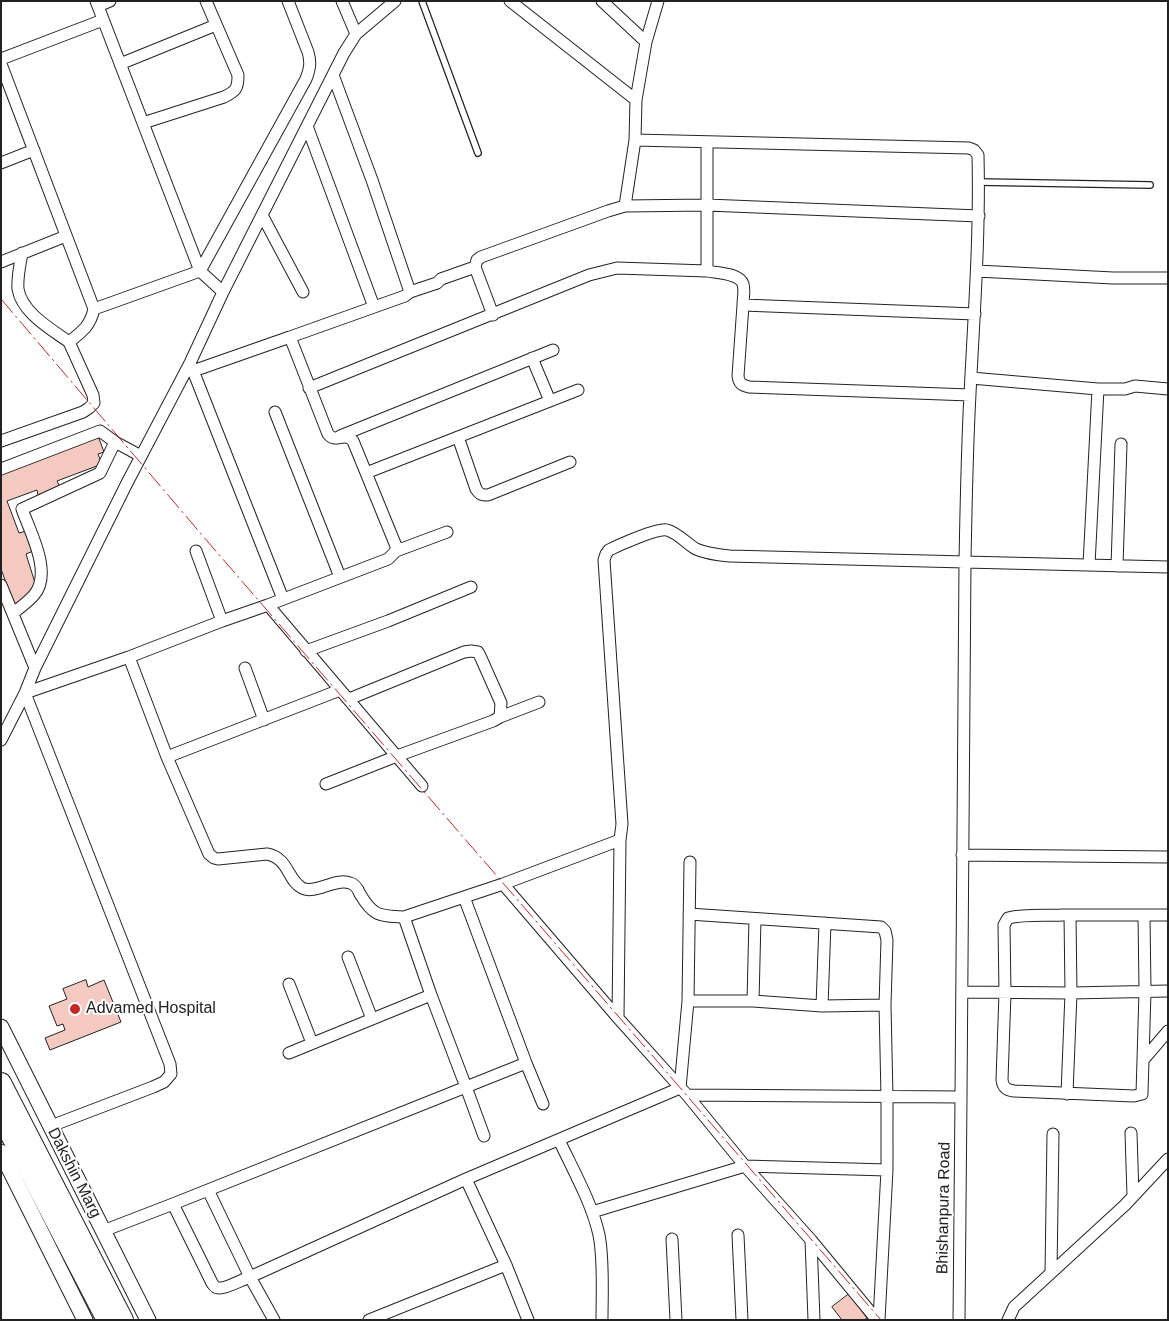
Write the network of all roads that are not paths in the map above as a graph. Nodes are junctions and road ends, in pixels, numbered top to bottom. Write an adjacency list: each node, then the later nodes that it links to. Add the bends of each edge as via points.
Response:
1 (110, 1): 10 (street)
2 (206, 1): 12 (street)
3 (288, 1): 39 (street, via 308,52 310,70)
4 (342, 1): 13 (street)
5 (395, 1): 13 (street)
6 (422, 1): 25 (lane)
7 (510, 1): 19 (street)
8 (602, 1): 14 (street)
9 (658, 1): 14 (street)
10 (97, 4): 11 (street)
11 (103, 20): 15 (street); 17 (street)
12 (216, 25): 17 (street); 20 (street, via 238,75 238,86 224,97)
13 (356, 34): 18 (street)
14 (646, 42): 19 (street)
15 (1, 59)
16 (1, 64): 24 (street)
17 (120, 64): 20 (street)
18 (333, 75): 21 (street); 43 (street)
19 (636, 100): 22 (street)
20 (143, 124): 39 (street)
21 (307, 126): 31 (street); 45 (street)
22 (634, 140): 23 (street); 30 (street)
23 (707, 142): 27 (street, Bhishanpura Road, via 969,148 978,154); 29 (street)
24 (34, 150): 26 (street); 33 (street)
25 (478, 153)
26 (1, 163)
27 (978, 182): 28 (lane); 32 (street, Bhishanpura Road)
28 (1150, 185)
29 (706, 205): 30 (street); 32 (street); 37 (street)
30 (624, 206): 36 (street, via 481,257)
31 (262, 215): 41 (street); 42 (street)
32 (979, 216): 38 (street, Bhishanpura Road)
33 (66, 236): 34 (street); 46 (street)
34 (22, 254): 35 (street); 50 (street, via 18,289 23,301 35,316)
35 (1, 262)
36 (475, 267): 43 (street); 47 (street)
37 (707, 271): 44 (street, via 740,279); 47 (street, via 617,268 589,275)
38 (976, 271): 40 (street); 48 (street, Bhishanpura Road)
39 (200, 272): 41 (street); 46 (street)
40 (1168, 278)
41 (223, 292): 53 (street)
42 (303, 292)
43 (410, 292): 45 (street)
44 (743, 305): 48 (street); 59 (street, via 738,376 742,385)
45 (374, 307): 49 (street)
46 (94, 309): 50 (street, via 84,330)
47 (493, 314): 55 (street)
48 (975, 314): 54 (street, Bhishanpura Road)
49 (290, 337): 53 (street); 55 (street)
50 (69, 342): 64 (street, via 94,403 83,412)
51 (553, 350): 52 (street)
52 (532, 358): 60 (street); 63 (street)
53 (192, 367): 67 (street); 81 (street)
54 (971, 378): 56 (street); 59 (street, Bhishanpura Road)
55 (309, 388): 63 (street, via 328,434)
56 (1098, 389): 57 (street, via 1135,386); 75 (street)
57 (1168, 389)
58 (578, 390): 60 (street)
59 (970, 394): 74 (street, Bhishanpura Road)
60 (550, 401): 62 (street)
61 (275, 412): 78 (street)
62 (458, 437): 68 (street, via 476,489 482,495); 70 (street)
63 (334, 438): 70 (street, via 350,437)
64 (1, 441)
65 (115, 442): 67 (street); 69 (street, via 100,431); 83 (street, via 100,473 22,509 42,573 36,594)
66 (1121, 444): 76 (street)
67 (141, 456): 87 (street)
68 (570, 462)
69 (1, 469)
70 (366, 473): 73 (street)
71 (447, 532): 73 (street)
72 (196, 551): 84 (street)
73 (396, 551): 78 (street, via 388,559)
74 (964, 562): 75 (street); 100 (street, via 730,556 702,552 664,530 609,550 604,560 622,824); 101 (street, Bhishanpura Road)
75 (1089, 565): 76 (street)
76 (1117, 566): 77 (street)
77 (1168, 567)
78 (340, 578): 81 (street)
79 (1, 585): 83 (street)
80 (471, 587): 85 (street)
81 (283, 599): 82 (street)
82 (268, 605): 84 (street); 85 (street)
83 (13, 613): 87 (street)
84 (222, 621): 86 (street)
85 (306, 651): 89 (street)
86 (129, 657): 90 (street); 96 (street)
87 (35, 668): 90 (street)
88 (245, 668): 94 (street)
89 (340, 690): 91 (street); 94 (street)
90 (25, 693): 95 (street); 141 (street, via 170,1064 171,1074 153,1087)
91 (349, 699): 93 (street, via 471,650 478,652 501,703); 97 (street)
92 (539, 702): 93 (street)
93 (500, 718): 97 (street)
94 (264, 720): 96 (street)
95 (1, 740)
96 (167, 756): 110 (street, via 214,858 267,854 283,864 303,889 348,882 354,884 376,913)
97 (397, 756): 98 (street); 99 (street)
98 (326, 784)
99 (422, 786)
100 (620, 840): 104 (street); 125 (street)
101 (962, 855): 102 (street); 117 (street, Bhishanpura Road)
102 (1168, 857)
103 (690, 862): 106 (street)
104 (502, 884): 105 (street); 125 (street)
105 (464, 897): 110 (street); 132 (street)
106 (689, 914): 111 (street); 121 (street)
107 (1070, 915): 108 (street); 118 (street, via 1008,918 1004,925); 119 (street)
108 (1144, 915): 109 (street); 116 (street)
109 (1168, 915)
110 (404, 917): 120 (street)
111 (755, 919): 112 (street); 122 (street)
112 (825, 924): 123 (street, via 881,927 885,931); 124 (street)
113 (348, 957): 126 (street)
114 (289, 984): 129 (street)
115 (1168, 990): 116 (street)
116 (1145, 991): 119 (street); 131 (street)
117 (962, 992): 118 (street); 138 (street, Bhishanpura Road)
118 (1005, 993): 119 (street); 136 (street, via 1003,1086 1014,1091)
119 (1070, 993): 136 (street)
120 (431, 995): 126 (street); 134 (street)
121 (688, 1001): 122 (street); 135 (street)
122 (754, 1001): 124 (street)
123 (884, 1005): 124 (street); 137 (street)
124 (822, 1006)
125 (618, 1018): 135 (street)
126 (372, 1019): 129 (street)
127 (1, 1027): 141 (street, Dakshin Marg)
128 (1168, 1031): 131 (street)
129 (312, 1043): 130 (street)
130 (289, 1053)
131 (1144, 1059): 136 (street, via 1142,1094)
132 (526, 1063): 134 (street); 139 (street)
133 (1, 1083): 164 (highway)
134 (466, 1086): 144 (street); 151 (street)
135 (683, 1092): 137 (street); 145 (street); 148 (street)
136 (1067, 1094)
137 (887, 1097): 138 (street); 149 (street)
138 (961, 1097): 174 (street, Bhishanpura Road)
139 (543, 1104)
140 (1, 1116): 163 (highway)
141 (51, 1126): 155 (street, Dakshin Marg)
142 (1131, 1133): 152 (street)
143 (1053, 1134): 160 (street)
144 (484, 1136)
145 (559, 1140): 150 (street); 154 (street)
146 (1, 1152): 162 (street)
147 (1168, 1159): 152 (street)
148 (745, 1166): 149 (street); 154 (street); 158 (street)
149 (887, 1170): 173 (street)
150 (466, 1179): 159 (street); 161 (street)
151 (208, 1190): 153 (street); 161 (street)
152 (1133, 1196): 160 (street)
153 (173, 1204): 155 (street); 161 (street, via 215,1287 225,1287)
154 (592, 1212): 169 (street, via 600,1238)
155 (103, 1231): 165 (street, Dakshin Marg)
156 (738, 1235): 171 (street)
157 (672, 1239): 170 (street)
158 (811, 1240): 172 (street); 173 (street)
159 (506, 1265): 167 (street); 168 (street)
160 (1052, 1273): 175 (street, via 1014,1307)
161 (250, 1276): 166 (street)
162 (85, 1320)
163 (107, 1320)
164 (124, 1320)
165 (148, 1320)
166 (274, 1320)
167 (369, 1320)
168 (528, 1320)
169 (602, 1320)
170 (676, 1320)
171 (742, 1320)
172 (814, 1320)
173 (878, 1320)
174 (959, 1320)
175 (1008, 1320)

